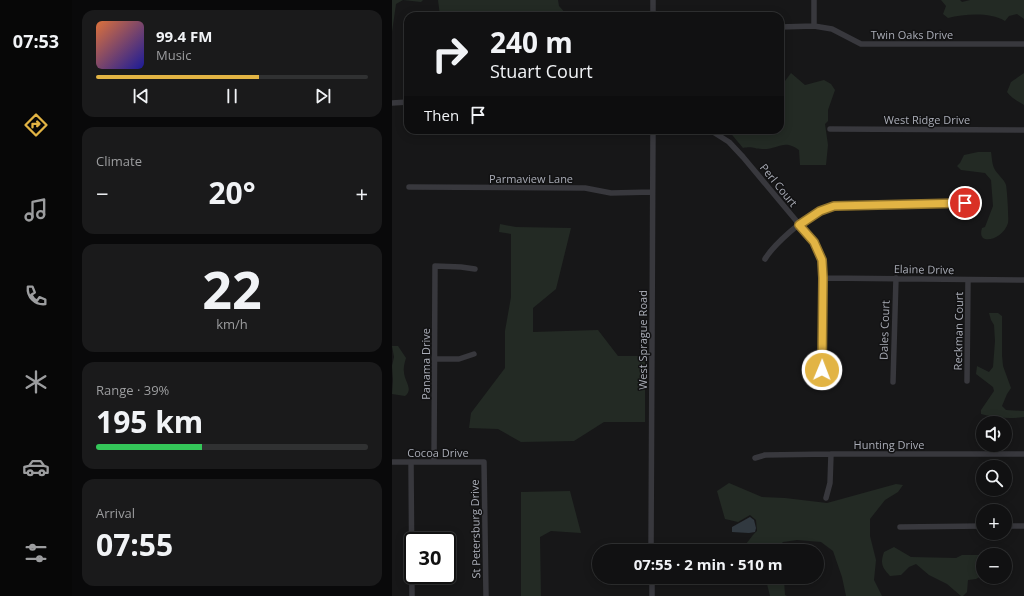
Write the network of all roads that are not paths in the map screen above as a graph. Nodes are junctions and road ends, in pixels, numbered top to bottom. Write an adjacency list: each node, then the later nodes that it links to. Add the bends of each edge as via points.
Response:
1 (653, 0): 3 (street)
2 (814, 0): 4 (street)
3 (653, 12)
4 (814, 26): 5 (street, Twin Oaks Drive); 6 (street, Twin Oaks Drive, via 832,29 861,44)
5 (784, 27)
6 (1024, 44)
7 (404, 102): 8 (street)
8 (392, 103)
9 (830, 129): 10 (street, West Ridge Drive)
10 (1024, 130)
11 (653, 134): 14 (street, West Sprague Road)
12 (716, 134): 16 (street, Perl Court, via 729,142 743,157)
13 (409, 188): 14 (street, Parmaview Lane, via 585,188 611,193)
14 (652, 192): 40 (street, West Sprague Road)
15 (965, 203): 16 (street, via 834,206 820,211)
16 (799, 225): 17 (street); 19 (street, Perl Court, via 814,242 822,260)
17 (764, 259)
18 (475, 269): 24 (street, Panama Drive, via 435,266)
19 (823, 278): 20 (street, Elaine Drive); 25 (street, Perl Court)
20 (896, 278): 21 (street, Elaine Drive); 26 (street, Dales Court)
21 (968, 280): 22 (street, Elaine Drive); 27 (street, Reckman Court)
22 (1024, 280)
23 (474, 354): 24 (street, via 459,359)
24 (434, 359): 33 (street, Panama Drive)
25 (823, 381)
26 (893, 382)
27 (967, 382)
28 (831, 454): 29 (street, Hunting Drive); 30 (street, Hunting Drive, via 766,455); 35 (street, via 830,483)
29 (1024, 454)
30 (755, 458)
31 (392, 462): 32 (street, Cocoa Drive)
32 (411, 462): 33 (street, Cocoa Drive); 42 (street)
33 (434, 462): 34 (street, Cocoa Drive)
34 (484, 462): 43 (street, St Petersburg Drive)
35 (826, 498)
36 (976, 526): 39 (street)
37 (1012, 526): 38 (street)
38 (1024, 526)
39 (900, 527)
40 (651, 544)
41 (652, 584): 44 (street)
42 (412, 596)
43 (486, 596)
44 (652, 596)

